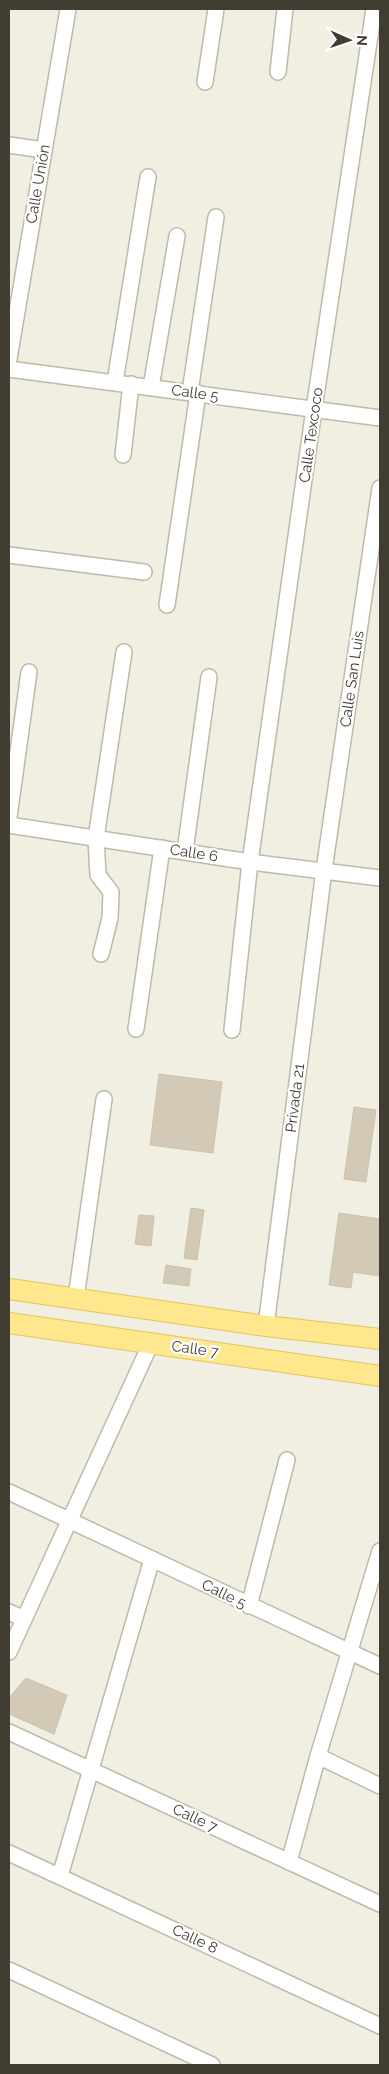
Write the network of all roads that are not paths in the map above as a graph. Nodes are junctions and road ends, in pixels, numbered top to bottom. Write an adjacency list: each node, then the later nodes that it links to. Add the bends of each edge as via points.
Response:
1 (68, 9): 8 (street, Calle Unión)
2 (216, 9): 6 (street)
3 (285, 9): 5 (street)
4 (374, 9): 18 (street, Calle Texcoco)
5 (278, 72)
6 (205, 82)
7 (9, 144): 8 (street)
8 (44, 150): 12 (street, Calle Unión)
9 (148, 177): 14 (street)
10 (216, 217): 17 (street)
11 (177, 236): 16 (street)
12 (9, 359)
13 (9, 369): 14 (street, Calle 5)
14 (115, 382): 15 (street, Calle 5)
15 (131, 384): 16 (street, Calle 5); 20 (street)
16 (151, 387): 17 (street, Calle 5)
17 (194, 392): 18 (street, Calle 5); 24 (street)
18 (314, 409): 19 (street, Calle 5); 33 (street, Calle Texcoco)
19 (380, 418)
20 (124, 454)
21 (380, 488): 34 (street, Calle San Luis)
22 (9, 555): 23 (street)
23 (144, 572)
24 (167, 605)
25 (124, 652): 30 (street)
26 (29, 672): 28 (street)
27 (209, 677): 32 (street)
28 (9, 817)
29 (9, 825): 30 (street, Calle 6)
30 (96, 838): 31 (street, Calle 6); 36 (street, via 98,875 110,892 110,918)
31 (162, 848): 32 (street, Calle 6); 37 (street)
32 (185, 851): 33 (street, Calle 6)
33 (250, 862): 34 (street, Calle 6); 38 (street, Calle Texcoco)
34 (324, 870): 35 (street, Calle 6); 43 (street, Privada 21)
35 (380, 878)
36 (101, 954)
37 (136, 1029)
38 (232, 1030)
39 (104, 1099): 41 (street)
40 (9, 1289): 41 (main road)
41 (76, 1298): 43 (main road)
42 (9, 1323): 45 (main road, Calle 7)
43 (266, 1326): 44 (main road)
44 (380, 1339)
45 (151, 1343): 46 (main road, Calle 7); 49 (street)
46 (380, 1376)
47 (287, 1460): 52 (street)
48 (9, 1492): 49 (street, Calle 5)
49 (69, 1520): 51 (street, Calle 5); 54 (street)
50 (380, 1551): 56 (street)
51 (152, 1559): 52 (street, Calle 5); 60 (street)
52 (249, 1606): 56 (street, Calle 5)
53 (9, 1612): 54 (street)
54 (24, 1618): 55 (street)
55 (9, 1652)
56 (350, 1652): 57 (street, Calle 5); 59 (street)
57 (380, 1666)
58 (9, 1732): 60 (street, Calle 7)
59 (318, 1756): 61 (street); 63 (street)
60 (91, 1769): 63 (street, Calle 7); 64 (street)
61 (380, 1786)
62 (9, 1853): 64 (street, Calle 8)
63 (289, 1862): 65 (street, Calle 7)
64 (60, 1876): 67 (street, Calle 8)
65 (380, 1904)
66 (9, 1970): 68 (street)
67 (380, 2026)
68 (212, 2065)

